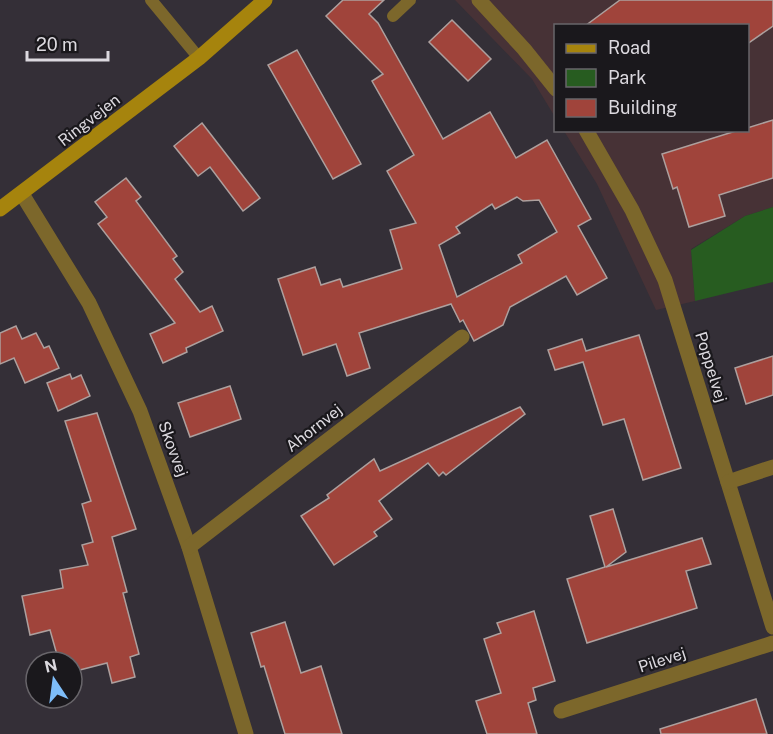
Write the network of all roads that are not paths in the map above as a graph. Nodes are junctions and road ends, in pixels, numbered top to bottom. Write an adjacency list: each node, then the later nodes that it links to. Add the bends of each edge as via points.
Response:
1 (151, 0): 6 (lane)
2 (265, 0): 6 (main road, Ringvejen)
3 (410, 0): 5 (lane)
4 (479, 0): 7 (street)
5 (393, 16)
6 (199, 58): 9 (main road, Ringvejen)
7 (554, 88)
8 (587, 132): 13 (street, Poppelvej, via 633,210 665,280)
9 (22, 194): 10 (main road, Ringvejen); 14 (street, Skovvej, via 89,303 140,411)
10 (0, 209)
11 (462, 336): 14 (street, Ahornvej)
12 (773, 467): 13 (street)
13 (728, 482): 15 (street, Poppelvej)
14 (189, 548): 18 (street, Skovvej)
15 (773, 627)
16 (773, 643): 17 (street, Pilevej)
17 (561, 711)
18 (246, 734)

